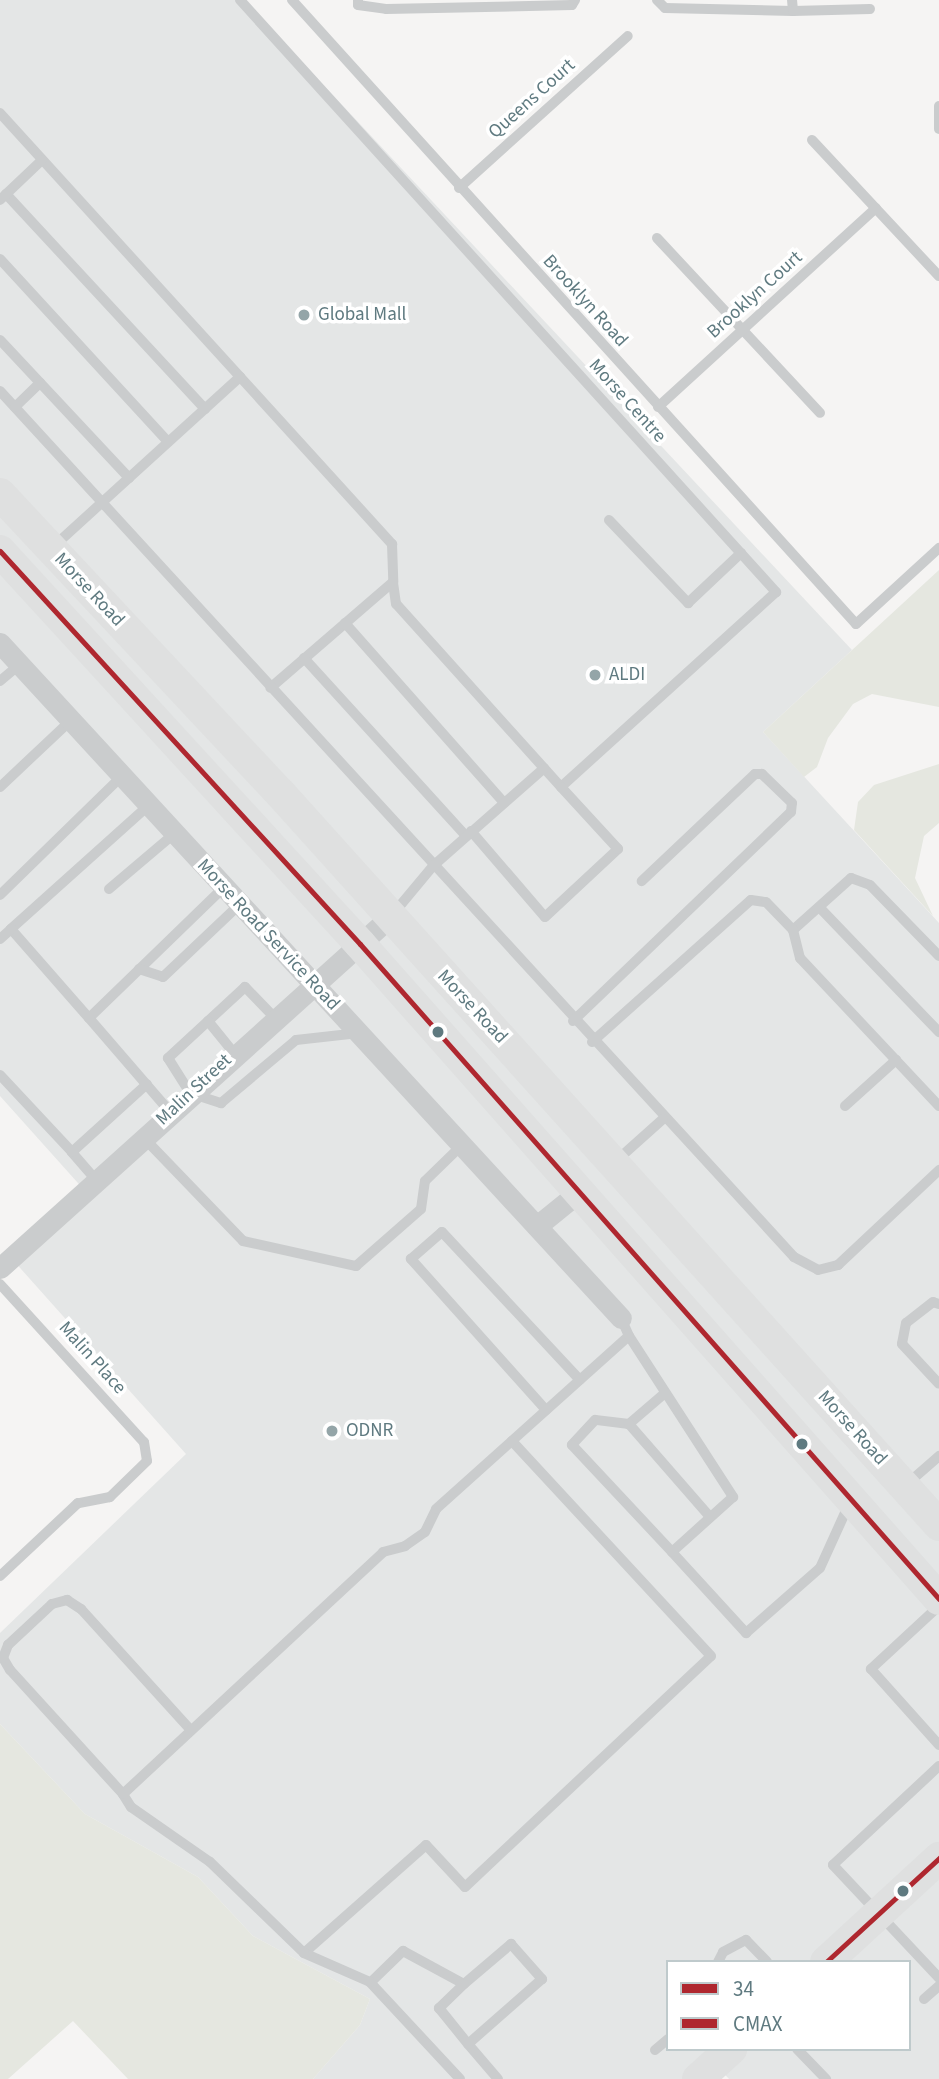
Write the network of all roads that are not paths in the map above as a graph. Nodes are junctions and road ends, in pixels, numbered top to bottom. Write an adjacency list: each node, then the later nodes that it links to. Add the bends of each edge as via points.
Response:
1 (240, 0): 37 (lane, Morse Centre)
2 (292, 0): 14 (lane, Brooklyn Road)
3 (358, 0): 4 (lane, via 358,5 386,9 572,5)
4 (575, 0)
5 (657, 0): 6 (lane, via 665,8)
6 (792, 5): 7 (lane)
7 (870, 9)
8 (628, 36): 14 (lane, Queens Court)
9 (939, 106): 11 (lane)
10 (0, 113): 13 (lane)
11 (939, 129)
12 (812, 140): 16 (lane)
13 (42, 160): 15 (lane); 22 (lane)
14 (458, 188): 26 (lane, Brooklyn Road)
15 (3, 197): 27 (lane)
16 (876, 208): 19 (lane); 20 (lane, Brooklyn Court)
17 (657, 238): 20 (lane)
18 (0, 259): 29 (lane)
19 (939, 276)
20 (743, 330): 26 (lane, Brooklyn Court); 28 (lane)
21 (0, 340): 23 (lane)
22 (240, 377): 27 (lane); 38 (lane, via 392,544)
23 (40, 383): 25 (lane); 30 (lane)
24 (0, 391): 25 (lane)
25 (15, 407): 32 (lane)
26 (658, 407): 34 (lane, Brooklyn Road, via 856,624)
27 (205, 409): 29 (lane)
28 (820, 413)
29 (168, 443): 30 (lane)
30 (130, 478): 32 (lane)
31 (0, 494): 35 (main road, Morse Road)
32 (102, 503): 35 (lane); 44 (lane)
33 (609, 520): 37 (lane, via 688,603)
34 (939, 548)
35 (51, 549): 61 (main road, Morse Road)
36 (0, 551): 65 (main road, Morse Road)
37 (741, 553): 49 (lane, Morse Centre, via 776,592)
38 (393, 582): 39 (lane); 46 (lane, via 396,604)
39 (345, 623): 41 (lane); 50 (lane)
40 (0, 643): 42 (street, Morse Road Service Road)
41 (304, 658): 44 (lane); 53 (lane)
42 (20, 664): 43 (lane); 45 (street, Morse Road Service Road)
43 (0, 681)
44 (270, 688): 54 (lane)
45 (71, 720): 47 (street, Morse Road Service Road); 48 (lane)
46 (544, 768): 49 (lane); 50 (lane)
47 (122, 776): 51 (street, Morse Road Service Road); 58 (lane)
48 (0, 787)
49 (561, 787): 53 (lane, via 618,849 545,917)
50 (504, 803): 53 (lane)
51 (149, 805): 52 (street, Morse Road Service Road); 62 (lane)
52 (175, 833): 56 (street, Morse Road Service Road); 57 (lane)
53 (469, 834): 54 (lane)
54 (433, 866): 61 (lane); 72 (lane)
55 (642, 881): 72 (lane, via 755,774 762,774 792,803 790,812)
56 (224, 887): 59 (street, Morse Road Service Road); 67 (lane)
57 (109, 889)
58 (0, 895)
59 (240, 904): 67 (lane, via 163,977); 68 (street, Morse Road Service Road)
60 (820, 908): 63 (lane); 66 (lane, via 851,878 870,884); 73 (lane)
61 (390, 917): 65 (street, Malin Street); 89 (main road, Morse Road)
62 (11, 929): 64 (lane); 70 (lane)
63 (793, 930): 75 (lane, via 766,902 751,900); 77 (lane, via 800,958)
64 (0, 939)
65 (360, 944): 68 (street, Malin Street); 78 (main road, Morse Road)
66 (939, 956)
67 (139, 969): 70 (lane)
68 (312, 982): 69 (street, Malin Street); 74 (street, Morse Road Service Road)
69 (274, 1017): 71 (lane, via 245,987); 76 (street, Malin Street)
70 (89, 1018): 80 (lane)
71 (208, 1021): 76 (lane); 81 (lane, via 168,1058)
72 (573, 1021): 75 (lane)
73 (939, 1032)
74 (359, 1033): 81 (lane, via 296,1040 221,1103); 87 (street, Morse Road Service Road)
75 (592, 1042): 85 (lane)
76 (234, 1053): 81 (street, Malin Street)
77 (896, 1060): 82 (lane); 83 (lane)
78 (464, 1062): 89 (main road, via 524,1100 591,1158); 92 (main road, Morse Road)
79 (0, 1075): 88 (lane)
80 (147, 1084): 84 (lane); 88 (lane)
81 (190, 1093): 84 (street, Malin Street)
82 (845, 1106)
83 (939, 1106)
84 (170, 1112): 86 (street, Malin Street)
85 (663, 1119): 89 (lane); 90 (lane, via 794,1257 818,1270 838,1265)
86 (143, 1137): 87 (lane, via 243,1241 356,1266 421,1209 425,1181); 91 (street, Malin Street)
87 (462, 1145): 93 (street, Morse Road Service Road)
88 (72, 1152): 91 (lane)
89 (614, 1163): 97 (main road, Morse Road)
90 (939, 1170)
91 (96, 1180): 94 (street, Malin Street)
92 (580, 1191): 93 (street); 97 (main road, via 628,1217); 107 (main road, Morse Road)
93 (537, 1226): 98 (street, Morse Road Service Road)
94 (0, 1268)
95 (0, 1284): 111 (lane, Malin Place, via 144,1442 147,1461 110,1497 78,1503)
96 (939, 1304): 100 (lane, via 933,1302 906,1323 902,1345)
97 (758, 1324): 106 (main road, Morse Road)
98 (625, 1327): 99 (lane); 101 (lane)
99 (580, 1380): 102 (lane); 102 (lane, via 442,1232 411,1259)
100 (939, 1384)
101 (665, 1393): 103 (lane); 108 (lane, via 733,1497)
102 (546, 1410): 104 (lane)
103 (629, 1424): 108 (lane); 110 (lane, via 595,1420 572,1445)
104 (512, 1441): 114 (lane, via 436,1509 416,1541 383,1552); 120 (lane, via 711,1657 465,1887 426,1844)
105 (939, 1456): 106 (lane)
106 (905, 1486): 109 (main road, Morse Road)
107 (851, 1499): 110 (lane, via 820,1568 746,1633); 112 (main road, Morse Road)
108 (710, 1517): 110 (lane)
109 (939, 1525)
110 (672, 1552)
111 (0, 1576)
112 (939, 1599)
113 (939, 1606): 115 (lane, via 871,1669)
114 (190, 1729): 117 (lane); 117 (lane, via 81,1609 67,1600 52,1604 8,1645 3,1658 10,1670)
115 (939, 1745)
116 (939, 1766): 119 (lane, via 833,1865)
117 (123, 1794): 120 (lane, via 131,1807 210,1862)
118 (939, 1858): 119 (main road)
119 (880, 1912): 123 (main road); 124 (lane)
120 (304, 1953): 125 (lane)
121 (719, 1960): 122 (lane, via 723,1952 746,1940)
122 (765, 1960)
123 (828, 1960)
124 (939, 1978)
125 (371, 1982): 126 (lane, via 403,1951); 134 (lane)
126 (464, 1984): 130 (lane, via 439,2008); 130 (lane, via 511,1944 542,1979)
127 (939, 1986): 128 (lane)
128 (924, 1999)
129 (666, 2041): 131 (lane)
130 (468, 2044): 135 (lane)
131 (655, 2050)
132 (729, 2051): 136 (main road)
133 (799, 2051): 137 (lane)
134 (460, 2079)
135 (498, 2079)
136 (698, 2079)
137 (826, 2079)

